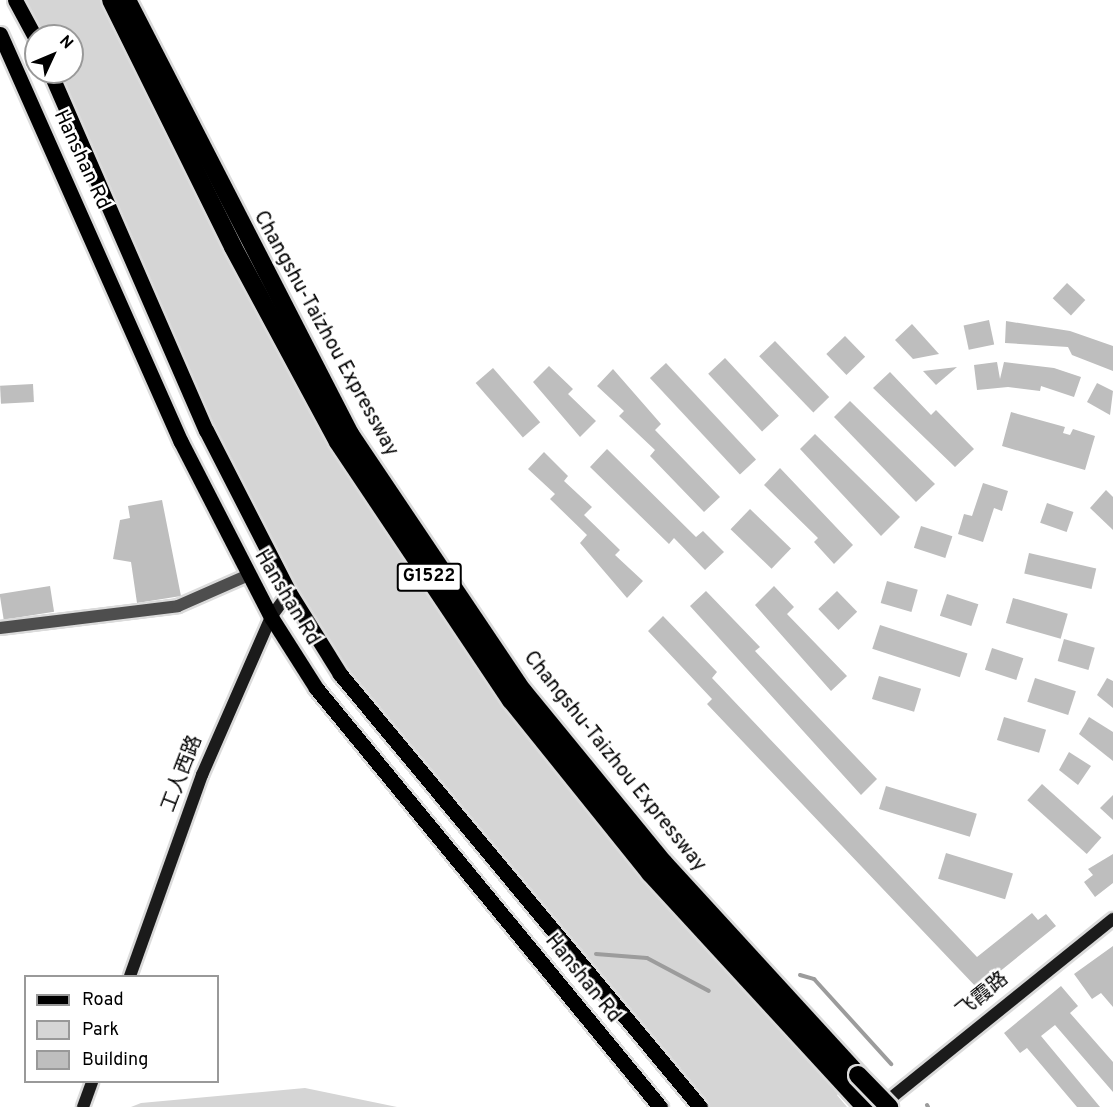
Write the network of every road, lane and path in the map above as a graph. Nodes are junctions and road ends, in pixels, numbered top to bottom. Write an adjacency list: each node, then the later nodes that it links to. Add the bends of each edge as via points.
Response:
1 (15, 0): 4 (main road)
2 (111, 0): 13 (highway, Changshu-Taizhou Expressway / G1522, via 232,247 338,442 511,700 650,873)
3 (127, 0): 13 (highway, Changshu-Taizhou Expressway / G1522, via 350,434 516,681 664,863)
4 (28, 24)
5 (0, 34): 7 (main road, Hanshan Rd, via 181,442)
6 (55, 84): 8 (main road, Hanshan Rd, via 206,430)
7 (246, 576): 9 (main road, Hanshan Rd); 10 (street, via 178,606)
8 (289, 592): 9 (main road, 工人西路); 17 (main road, Hanshan Rd, via 340,674)
9 (271, 617): 12 (main road, 工人西路, via 202,775); 16 (main road, Hanshan Rd, via 316,688)
10 (0, 628)
11 (1113, 919): 19 (main road, 飞霞路)
12 (130, 975)
13 (852, 1081): 18 (highway, Changshu-Taizhou Expressway / G1522); 20 (highway, Changshu-Taizhou Expressway / G1522, bridge)
14 (92, 1083): 15 (main road)
15 (83, 1107)
16 (660, 1107)
17 (700, 1107)
18 (865, 1107)
19 (880, 1107)
20 (889, 1107)

